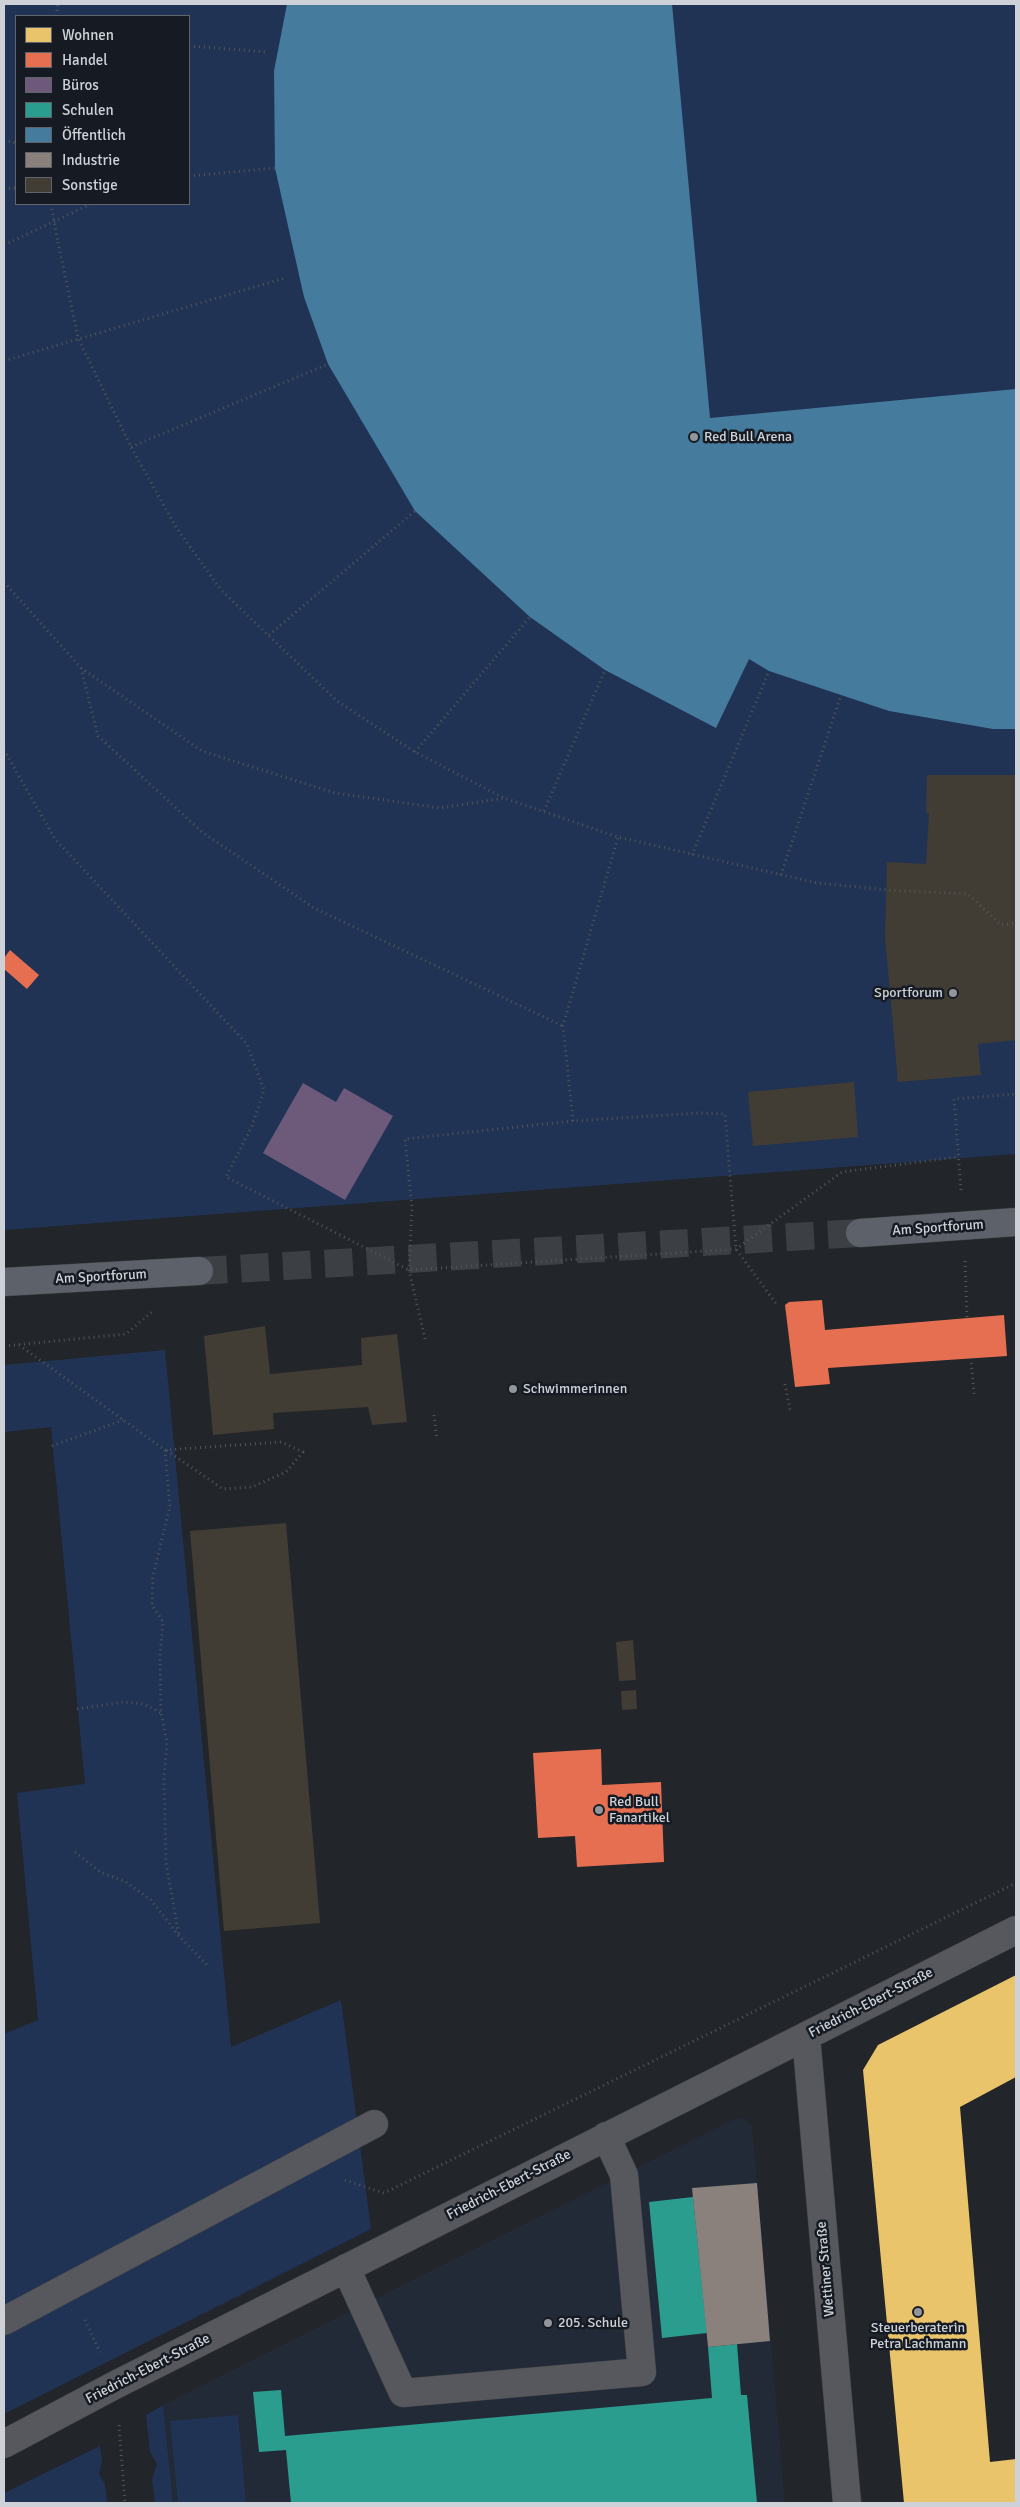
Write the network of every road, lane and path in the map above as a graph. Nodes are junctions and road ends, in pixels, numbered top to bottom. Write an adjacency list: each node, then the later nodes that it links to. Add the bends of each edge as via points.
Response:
1 (190, 46): 2 (path)
2 (267, 52)
3 (275, 168): 4 (path)
4 (190, 176)
5 (51, 205): 9 (path, bridge)
6 (89, 205): 7 (path)
7 (4, 245)
8 (284, 278): 9 (path)
9 (78, 338): 10 (path); 12 (path)
10 (4, 361)
11 (328, 364): 12 (path)
12 (131, 447): 16 (path, via 176,527 221,590)
13 (415, 511): 16 (path)
14 (4, 582): 17 (path)
15 (530, 617): 22 (path)
16 (269, 636): 22 (path, via 337,701)
17 (81, 668): 23 (path, via 202,751 335,793 440,808); 29 (path, via 98,736 202,832 314,908)
18 (606, 670): 24 (path)
19 (769, 671): 26 (path)
20 (841, 695): 27 (path)
21 (4, 750): 37 (path, via 55,840 247,1044 264,1090 252,1126 226,1176)
22 (415, 752): 23 (path)
23 (504, 798): 24 (path)
24 (544, 811): 25 (path)
25 (618, 837): 26 (path); 29 (path)
26 (692, 855): 27 (path)
27 (781, 875): 28 (path, via 817,883 968,894 1002,925)
28 (1016, 923)
29 (562, 1026): 31 (path)
30 (1016, 1094): 32 (path, via 954,1099)
31 (573, 1121): 36 (path, via 725,1114); 37 (path, via 405,1139 412,1208)
32 (958, 1158): 34 (path); 36 (path, via 842,1172)
33 (1016, 1222): 34 (main road, Am Sportforum)
34 (964, 1226): 35 (main road, Am Sportforum); 42 (path)
35 (860, 1233)
36 (736, 1249): 37 (path); 40 (path)
37 (409, 1270): 43 (path)
38 (199, 1271): 39 (main road, Am Sportforum)
39 (4, 1282)
40 (777, 1305)
41 (155, 1309): 44 (path, via 126,1334)
42 (968, 1318)
43 (425, 1339)
44 (18, 1345): 45 (path); 51 (path)
45 (4, 1346)
46 (971, 1358): 48 (path)
47 (785, 1384): 49 (path)
48 (974, 1394)
49 (790, 1410)
50 (434, 1415): 52 (path)
51 (124, 1420): 53 (path); 54 (path)
52 (437, 1440)
53 (52, 1446)
54 (165, 1450): 54 (path, via 281,1442 303,1452 286,1472 252,1487 222,1489); 56 (path, via 170,1506 153,1576 152,1596 152,1605 163,1622)
55 (78, 1709): 56 (path, via 123,1702 144,1704)
56 (161, 1713): 60 (path, via 167,1742 164,1778 166,1863)
57 (75, 1852): 60 (path, via 100,1872 126,1882 151,1900)
58 (1016, 1883): 65 (path, via 384,2193)
59 (1016, 1930): 62 (street, Friedrich-Ebert-Straße)
60 (179, 1936): 61 (path)
61 (209, 1967)
62 (806, 2036): 64 (street, Friedrich-Ebert-Straße); 72 (street, Wettiner Straße)
63 (374, 2124): 65 (street)
64 (606, 2136): 66 (street, Friedrich-Ebert-Straße); 66 (street, via 624,2174 642,2372 403,2394)
65 (297, 2165): 67 (street)
66 (346, 2268): 69 (street, Friedrich-Ebert-Straße)
67 (69, 2288): 68 (street); 69 (path)
68 (4, 2321)
69 (116, 2385): 70 (street, Friedrich-Ebert-Straße); 71 (path)
70 (4, 2444)
71 (125, 2503)
72 (847, 2503)

